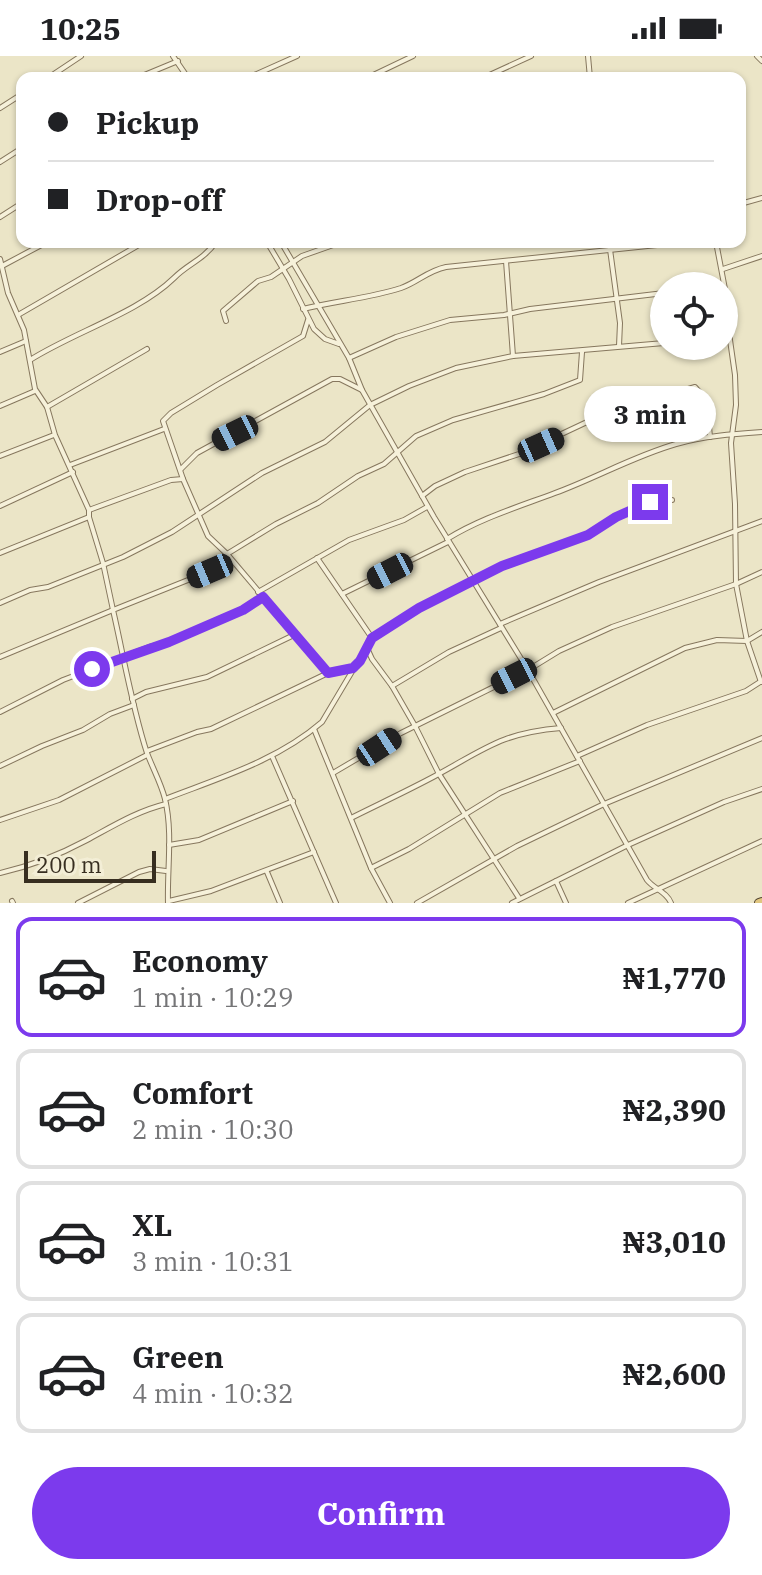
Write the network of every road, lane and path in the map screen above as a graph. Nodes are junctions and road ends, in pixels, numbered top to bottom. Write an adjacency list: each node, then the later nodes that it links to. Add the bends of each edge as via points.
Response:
1 (81, 56): 9 (street)
2 (173, 56): 7 (street)
3 (297, 56): 12 (street)
4 (413, 56): 13 (street)
5 (531, 56): 14 (street)
6 (757, 56): 8 (street)
7 (178, 61): 10 (street); 11 (street)
8 (762, 61)
9 (57, 72)
10 (151, 72)
11 (184, 72)
12 (261, 72)
13 (380, 72)
14 (496, 72)
15 (36, 248): 28 (street)
16 (134, 248): 39 (street)
17 (211, 248): 51 (street, via 152,296)
18 (271, 248): 29 (street)
19 (284, 248): 27 (street)
20 (326, 248): 27 (street)
21 (635, 248): 23 (street)
22 (718, 248): 30 (street)
23 (609, 251): 26 (street); 35 (street)
24 (762, 256): 30 (street)
25 (0, 259): 28 (street)
26 (506, 261): 36 (street, via 436,269 397,289); 38 (street)
27 (292, 262): 29 (street); 36 (street)
28 (2, 266): 32 (street)
29 (283, 269): 37 (street); 41 (street, via 225,308)
30 (723, 269): 31 (street)
31 (723, 272)
32 (8, 293): 34 (street); 39 (street)
33 (650, 295): 35 (street)
34 (0, 297)
35 (616, 299): 38 (street); 45 (street)
36 (319, 305): 37 (street); 43 (street)
37 (303, 309): 40 (street)
38 (511, 313): 49 (street); 50 (street, via 438,323)
39 (18, 315): 42 (street)
40 (308, 320): 43 (street, via 319,335); 58 (street, via 303,336 165,417)
41 (226, 321)
42 (26, 341): 48 (street); 51 (street)
43 (341, 344): 50 (street)
44 (650, 344): 45 (street)
45 (619, 347): 47 (street)
46 (147, 349): 57 (street)
47 (582, 351): 49 (street); 63 (street, via 580,380 453,420)
48 (0, 352)
49 (513, 356): 55 (street, via 456,368)
50 (349, 358): 53 (street)
51 (30, 360): 54 (street)
52 (730, 360): 60 (street, via 736,395)
53 (362, 390): 55 (street); 66 (street, via 332,379 197,453)
54 (36, 391): 56 (street); 57 (street)
55 (370, 405): 63 (street); 74 (street, via 325,442 262,473)
56 (0, 406)
57 (47, 407): 61 (street)
58 (164, 429): 65 (street); 66 (street)
59 (762, 432): 60 (street)
60 (732, 434): 62 (street); 76 (street)
61 (55, 435): 64 (street); 65 (street)
62 (710, 437): 69 (street, via 710,404 695,387 604,414 519,454 465,472); 77 (street, via 631,460 468,526)
63 (396, 451): 69 (street); 79 (street, via 384,464)
64 (0, 456)
65 (69, 465): 67 (street)
66 (181, 470): 68 (street)
67 (73, 472): 71 (street); 73 (street)
68 (183, 479): 73 (street); 74 (street)
69 (422, 496): 72 (street)
70 (672, 500): 84 (street, via 650,502 588,535)
71 (0, 506)
72 (428, 507): 77 (street); 80 (street)
73 (89, 514): 78 (street); 82 (street)
74 (198, 515): 79 (street, via 208,536); 82 (street)
75 (762, 521): 76 (street)
76 (736, 532): 85 (street); 91 (street, via 599,582)
77 (448, 540): 84 (street); 87 (street)
78 (0, 553)
79 (227, 554): 81 (street)
80 (317, 558): 86 (street); 87 (street)
81 (233, 562): 86 (street); 90 (street)
82 (103, 563): 89 (street); 90 (street)
83 (762, 572): 85 (street)
84 (472, 581): 91 (street); 94 (street)
85 (736, 584): 95 (street); 102 (street, via 612,627)
86 (258, 592): 88 (street)
87 (342, 594): 94 (street)
88 (263, 597): 93 (street); 98 (street)
89 (0, 603)
90 (113, 610): 97 (street); 98 (street)
91 (500, 626): 102 (street); 105 (street)
92 (762, 632): 95 (street)
93 (296, 634): 103 (street); 106 (street, via 207,677)
94 (372, 638): 96 (street)
95 (747, 641): 104 (street); 109 (street, via 717,640 685,648)
96 (367, 648): 99 (street); 100 (street)
97 (0, 657)
98 (124, 658): 106 (street); 108 (street, via 63,680)
99 (372, 659): 100 (street); 105 (street)
100 (360, 661): 101 (street)
101 (353, 668): 103 (street); 112 (street)
102 (528, 670): 109 (street); 110 (street)
103 (328, 673): 114 (street)
104 (762, 682): 116 (street, via 647,725)
105 (392, 686): 110 (street)
106 (132, 699): 107 (street)
107 (134, 705): 114 (street); 117 (street)
108 (0, 712)
109 (553, 713): 111 (street)
110 (415, 726): 118 (street); 119 (street)
111 (561, 728): 116 (street); 119 (street, via 513,735)
112 (314, 729): 115 (street); 118 (street)
113 (762, 738): 123 (street)
114 (147, 753): 121 (street); 126 (street, via 59,800)
115 (272, 756): 121 (street); 122 (street)
116 (579, 758): 123 (street); 124 (street)
117 (0, 766)
118 (333, 773): 125 (street)
119 (439, 774): 124 (street); 125 (street)
120 (762, 789): 129 (street)
121 (165, 801): 128 (street); 135 (street, via 31,866)
122 (293, 801): 128 (street, via 199,840); 130 (street)
123 (604, 804): 129 (street); 131 (street)
124 (465, 814): 131 (street); 132 (street)
125 (351, 818): 132 (street)
126 (0, 820)
127 (762, 841): 137 (street)
128 (169, 845): 133 (street)
129 (628, 845): 136 (street); 137 (street)
130 (314, 852): 134 (street); 143 (street)
131 (495, 859): 138 (street); 145 (street)
132 (371, 868): 144 (street)
133 (166, 871): 139 (street); 141 (street, via 139,872)
134 (267, 871): 139 (street); 142 (street)
135 (0, 873)
136 (556, 881): 138 (street); 147 (street)
137 (656, 890): 140 (street); 148 (street)
138 (519, 898): 146 (street)
139 (168, 902)
140 (632, 902)
141 (78, 903)
142 (280, 903)
143 (336, 903)
144 (390, 903)
145 (417, 903)
146 (512, 903)
147 (566, 903)
148 (671, 903)

